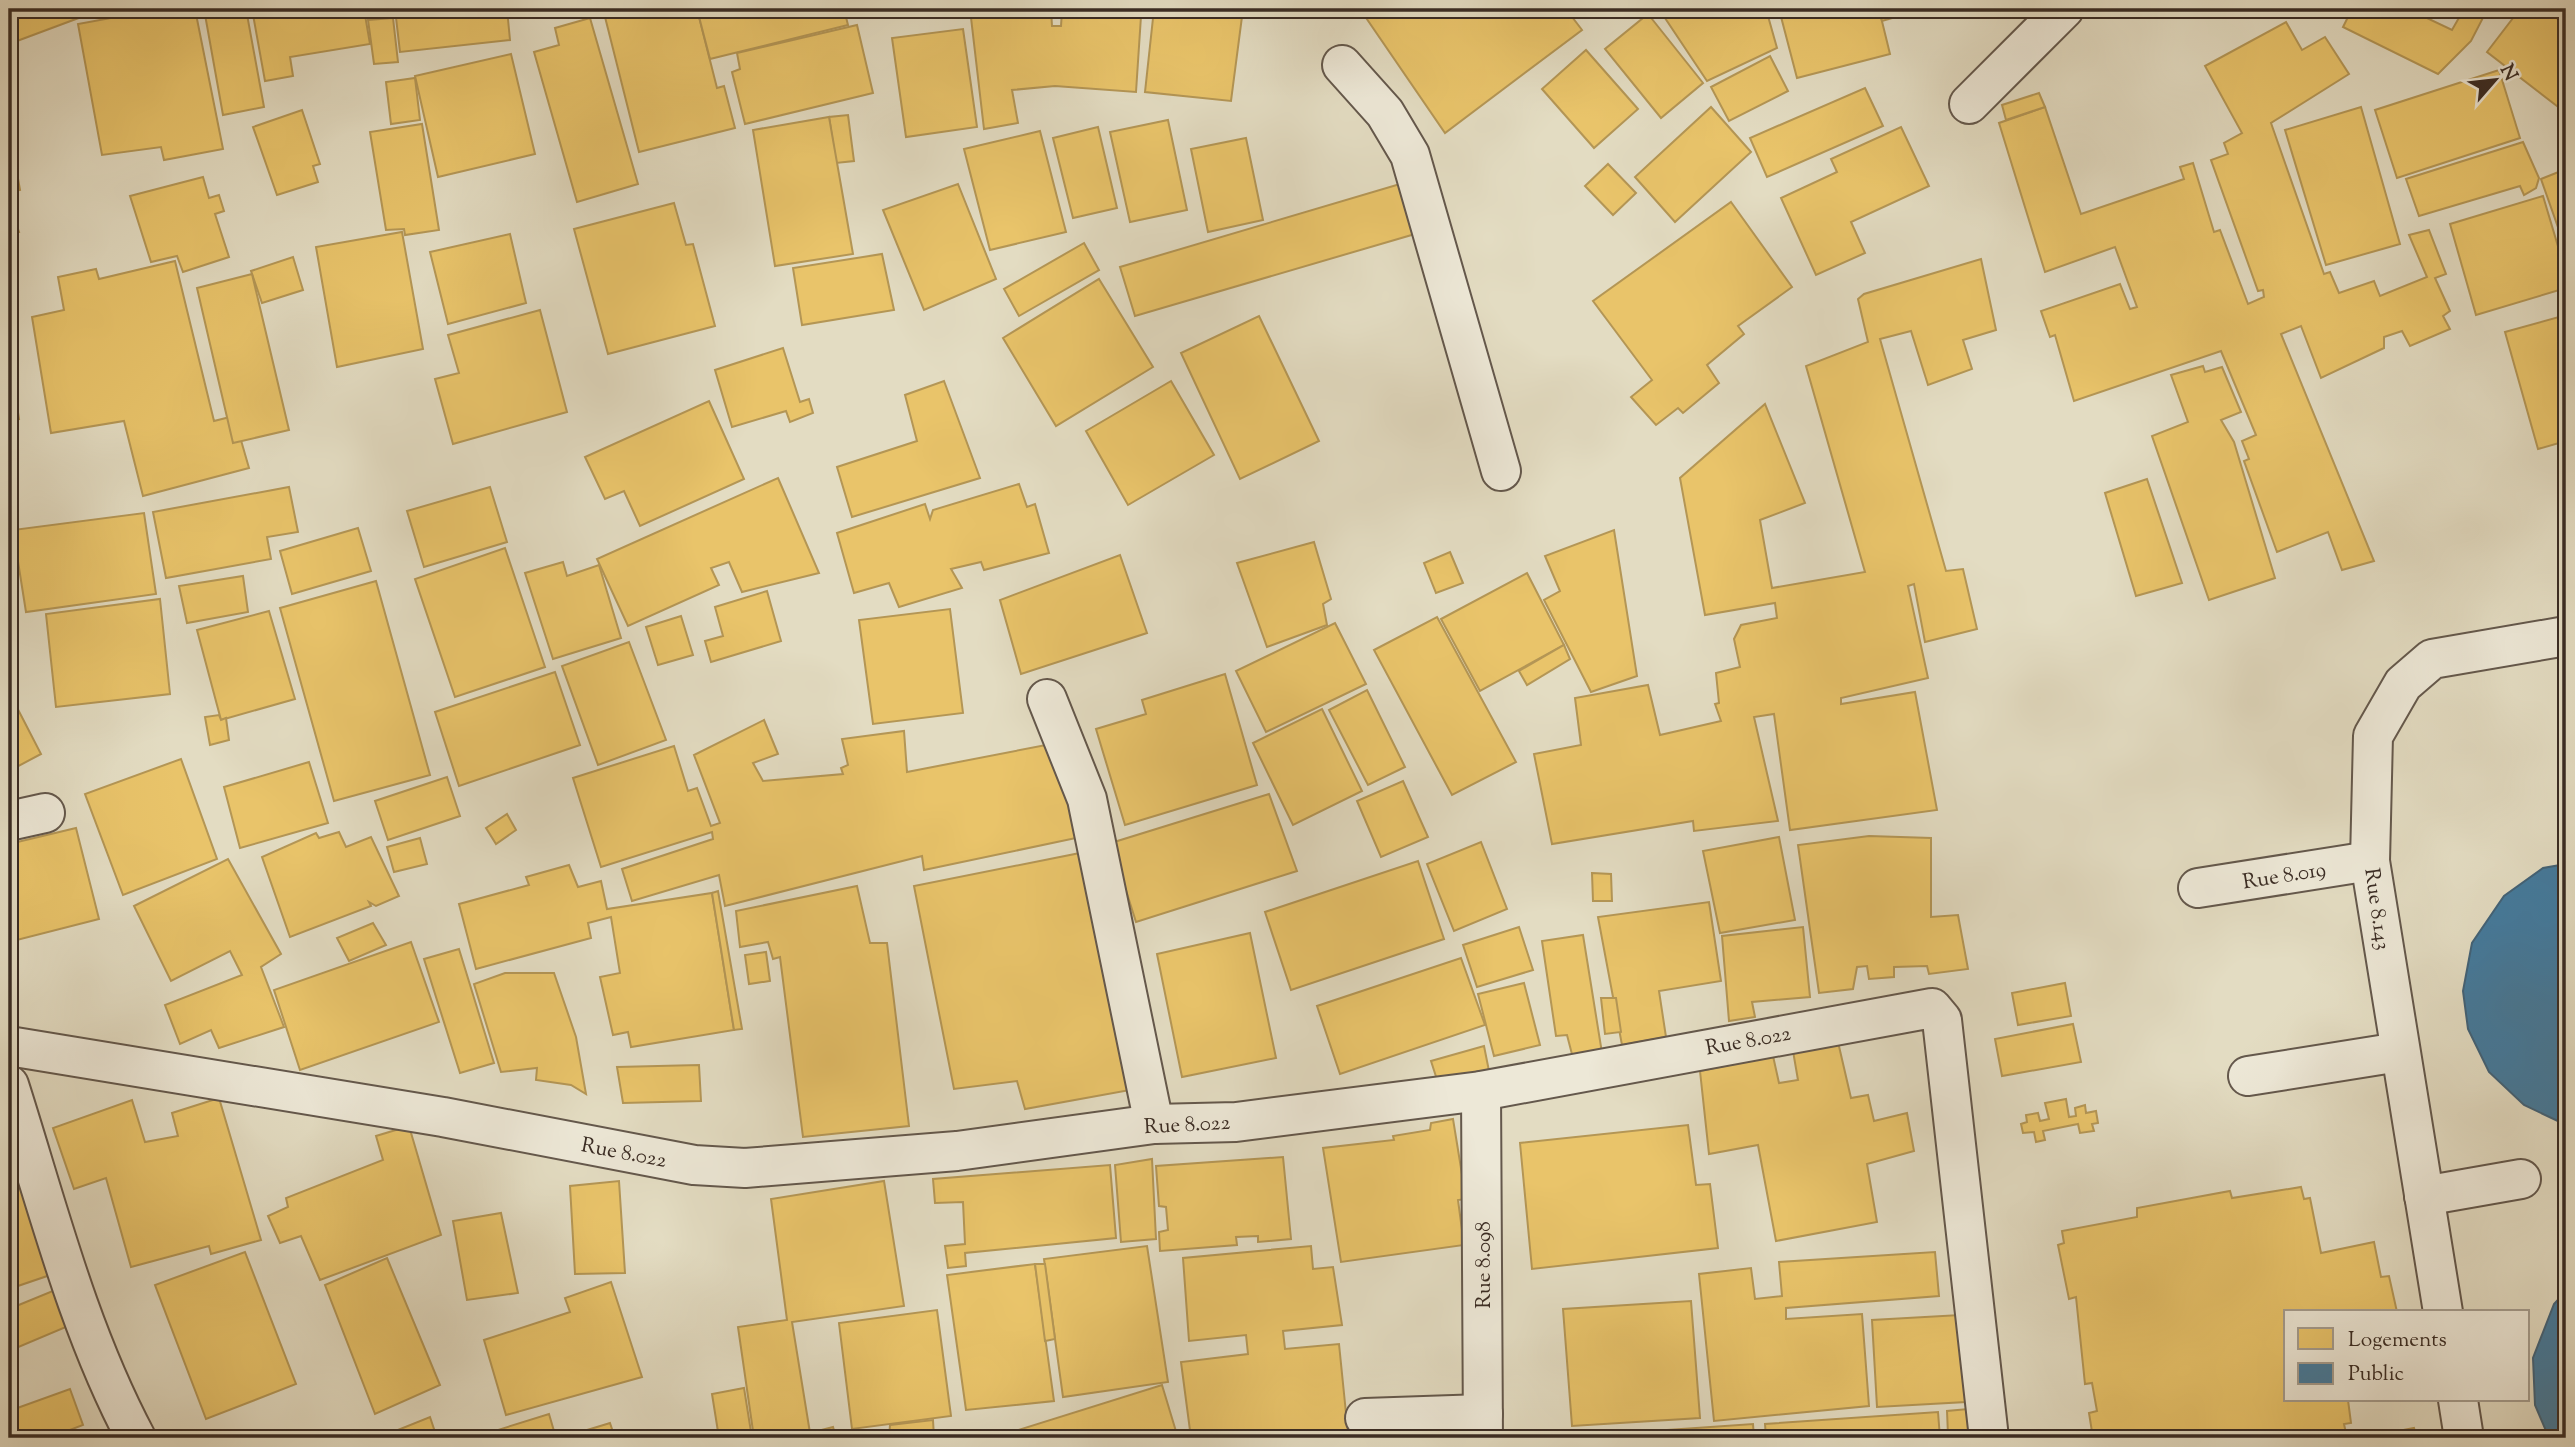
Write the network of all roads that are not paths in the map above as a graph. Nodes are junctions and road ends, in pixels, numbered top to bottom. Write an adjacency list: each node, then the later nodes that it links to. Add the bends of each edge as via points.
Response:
1 (2064, 9): 3 (street)
2 (1342, 65): 4 (street, via 1385,113 1410,155)
3 (1969, 104)
4 (1501, 471)
5 (2566, 636): 9 (street, Rue 8.143, via 2432,659 2403,684 2373,736)
6 (1047, 699): 16 (street, via 1087,799)
7 (45, 813): 8 (street)
8 (9, 821)
9 (2370, 861): 10 (street, Rue 8.019); 12 (street, Rue 8.143)
10 (2198, 888)
11 (9, 1046): 16 (street, Rue 8.022, via 443,1117 694,1166 745,1168 957,1151)
12 (2399, 1052): 13 (street); 18 (street, Rue 8.143)
13 (2248, 1076)
14 (9, 1085): 23 (street, via 86,1330)
15 (1481, 1091): 16 (street, Rue 8.022, via 1236,1122); 22 (street, Rue 8.098); 24 (street, Rue 8.022, via 1932,1008 1942,1020)
16 (1154, 1124)
17 (2521, 1179): 18 (street)
18 (2424, 1196): 19 (street, Rue 8.143)
19 (2443, 1310)
20 (2458, 1402): 25 (street)
21 (1365, 1418): 22 (street)
22 (1483, 1426)
23 (136, 1438)
24 (1989, 1438)
25 (2464, 1438)

